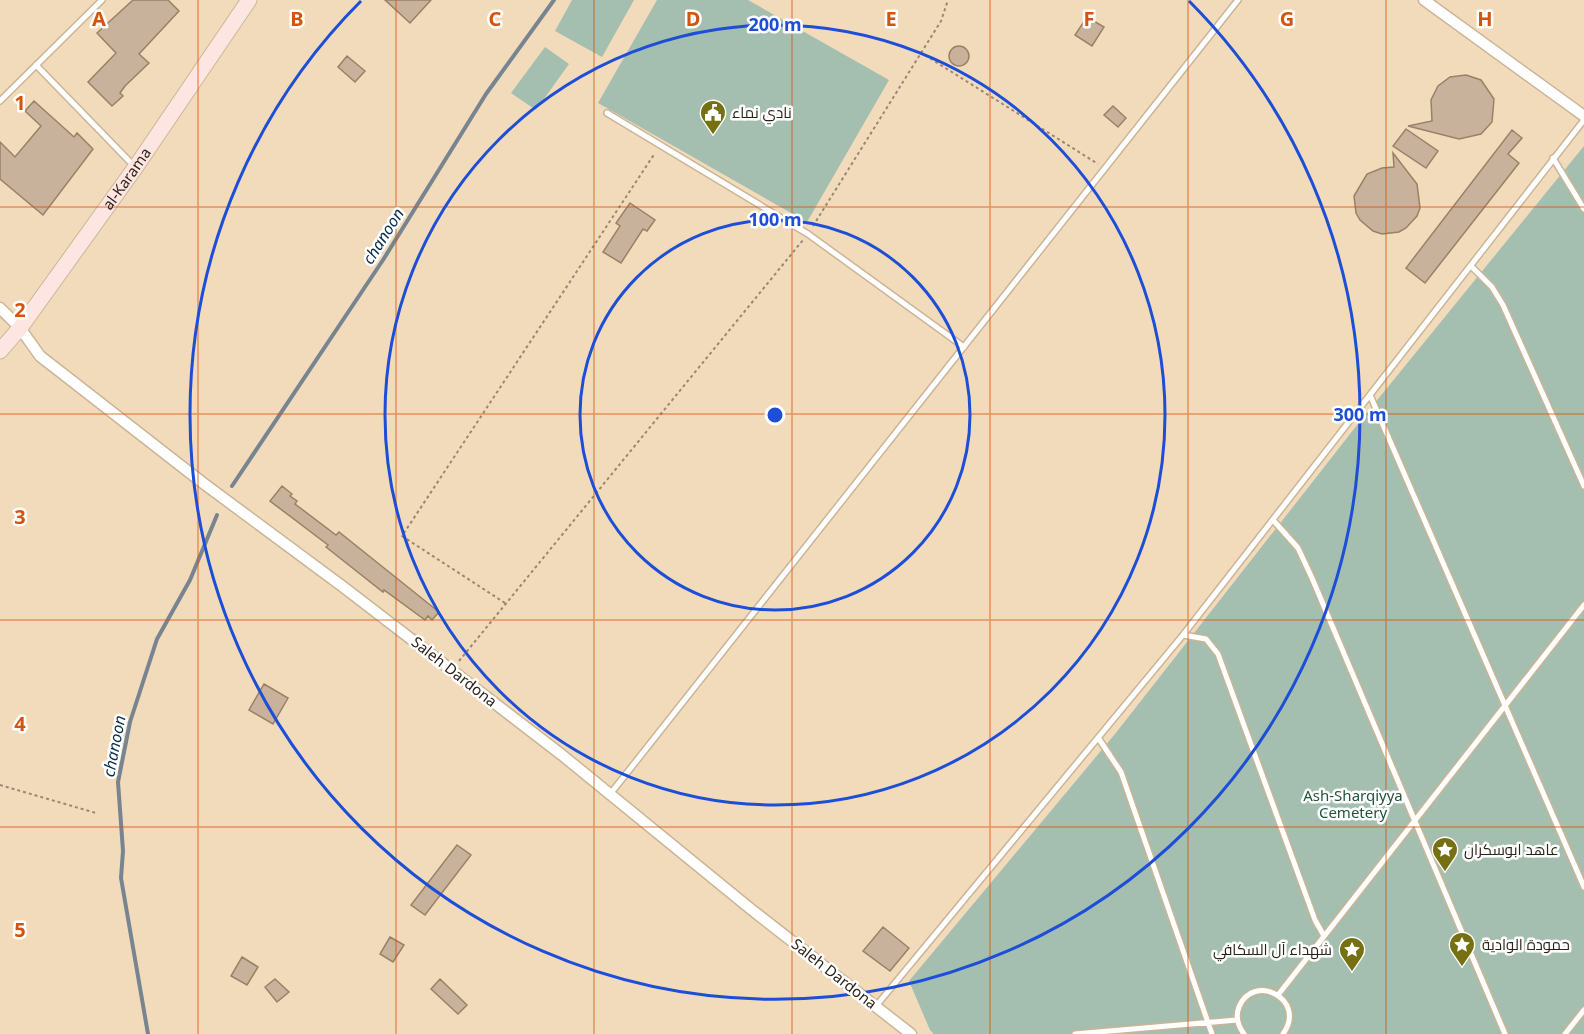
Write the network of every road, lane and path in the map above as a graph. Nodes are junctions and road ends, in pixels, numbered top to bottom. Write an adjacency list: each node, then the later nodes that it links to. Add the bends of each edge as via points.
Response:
1 (102, 0): 7 (lane)
2 (249, 0): 13 (main road, al-Karama)
3 (948, 0): 6 (path, via 941,21)
4 (1238, 0): 14 (lane)
5 (1424, 0): 10 (street)
6 (920, 52): 14 (path); 16 (path)
7 (36, 65): 8 (lane); 13 (lane)
8 (0, 101)
9 (607, 113): 11 (lane)
10 (1584, 118): 12 (lane)
11 (660, 146): 16 (lane); 25 (path, via 402,536)
12 (1553, 158): 15 (lane); 17 (lane)
13 (135, 168): 19 (main road, al-Karama)
14 (1104, 168): 20 (lane)
15 (1584, 209)
16 (808, 234): 20 (lane); 25 (path)
17 (1471, 266): 22 (lane); 23 (lane, via 1503,305)
18 (0, 308): 19 (street, Saleh Dardona)
19 (20, 328): 21 (main road, al-Karama); 28 (street, Saleh Dardona, via 40,356)
20 (964, 346): 32 (lane)
21 (0, 351)
22 (1370, 394): 24 (lane); 29 (lane)
23 (1584, 486)
24 (1273, 520): 27 (lane); 34 (lane, via 1298,548)
25 (506, 604): 28 (path)
26 (1584, 605): 29 (lane)
27 (1183, 635): 30 (lane); 36 (lane, via 1206,639 1218,654)
28 (452, 670): 32 (street, Saleh Dardona)
29 (1504, 706): 34 (lane); 35 (lane)
30 (1099, 739): 38 (lane); 41 (lane, via 1120,772)
31 (0, 785): 33 (path)
32 (611, 793): 38 (street, Saleh Dardona)
33 (96, 813)
34 (1415, 819): 36 (lane); 47 (lane)
35 (1584, 887)
36 (1323, 936): 37 (lane)
37 (1278, 995): 40 (lane, via 1262,991 1246,997 1240,1004); 46 (lane, via 1290,1017)
38 (876, 1006): 42 (street, Saleh Dardona)
39 (1584, 1010): 48 (lane)
40 (1237, 1020): 41 (lane); 45 (lane)
41 (1207, 1021): 43 (lane); 44 (lane)
42 (911, 1034)
43 (1075, 1034)
44 (1212, 1034)
45 (1244, 1034)
46 (1283, 1034)
47 (1505, 1034)
48 (1565, 1034)

